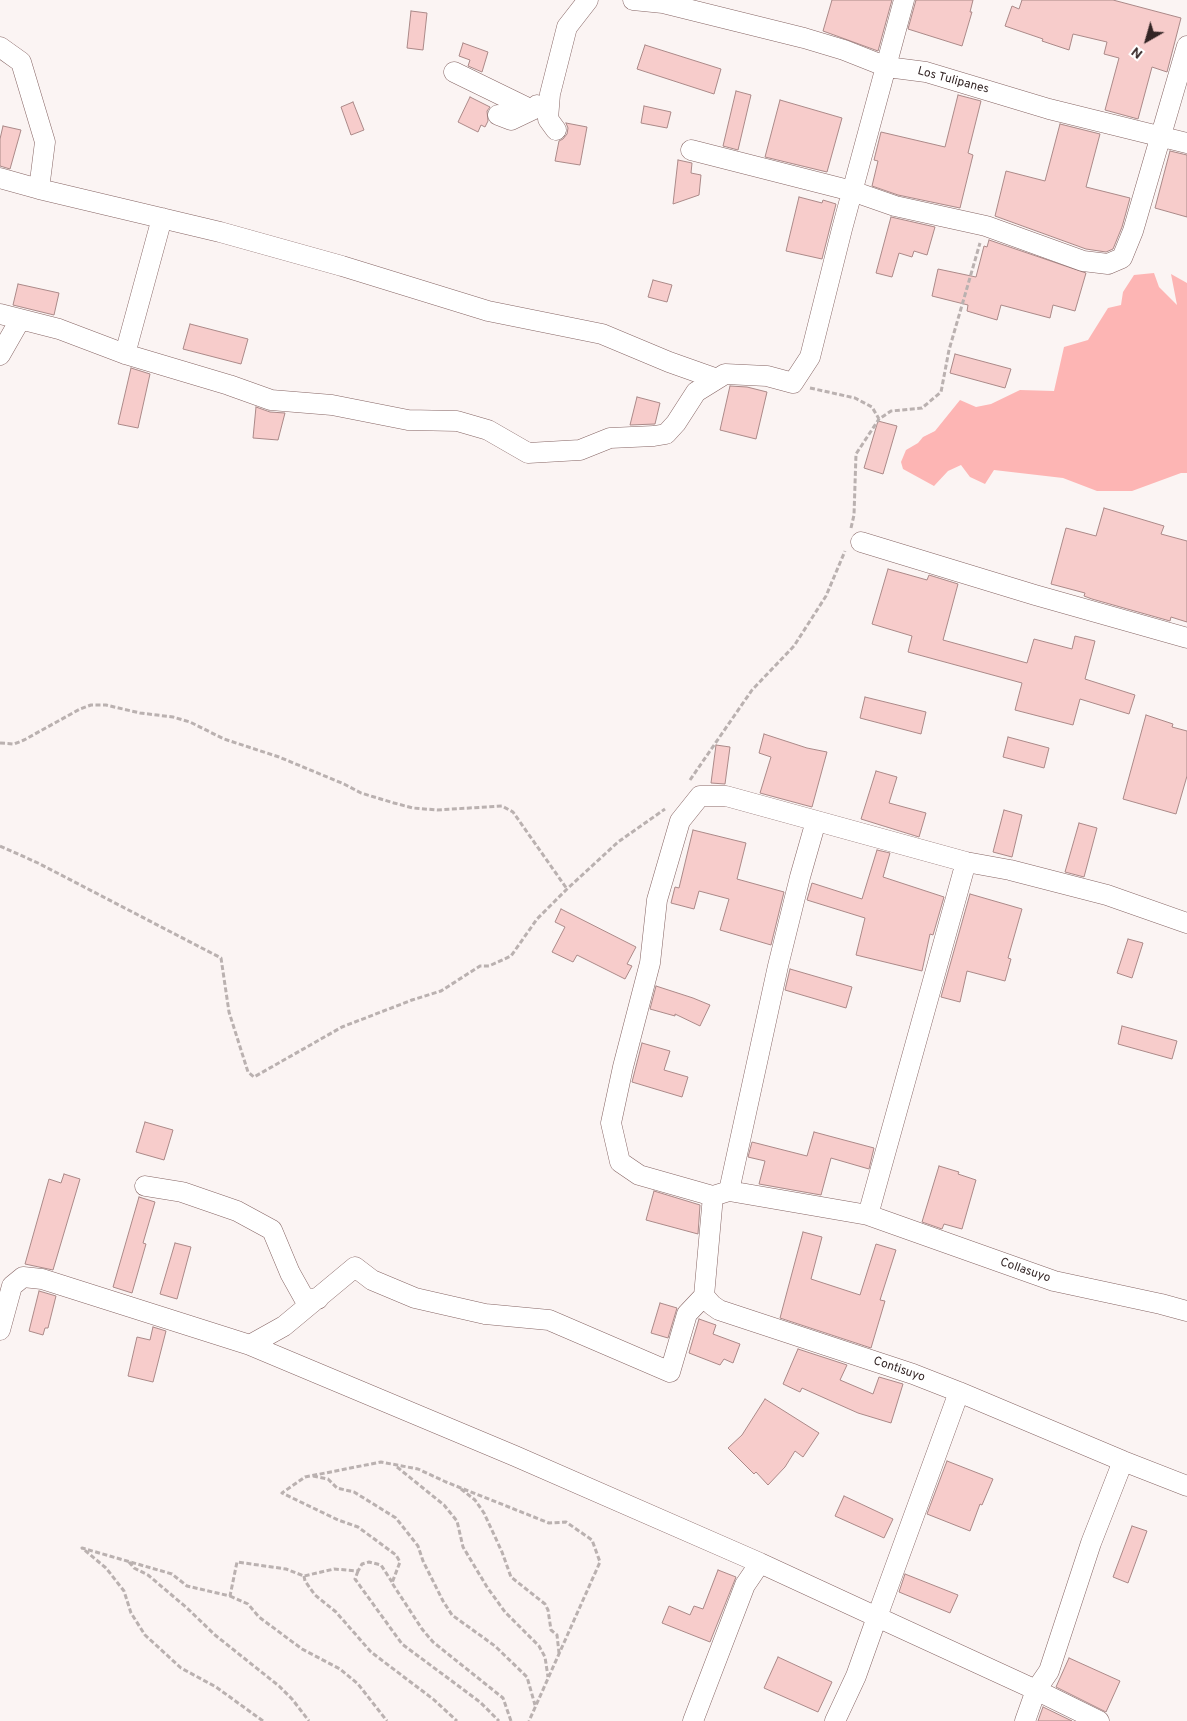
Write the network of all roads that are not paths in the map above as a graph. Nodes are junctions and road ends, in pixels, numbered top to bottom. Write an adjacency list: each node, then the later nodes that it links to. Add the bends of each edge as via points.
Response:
1 (588, 0): 8 (street, via 567,27)
2 (633, 0): 6 (street, Los Tulipanes, via 663,3 804,38)
3 (904, 0): 6 (street)
4 (1187, 46): 12 (street)
5 (0, 47): 16 (street, via 21,62 45,142)
6 (887, 67): 12 (street, Los Tulipanes, via 926,72 1049,109); 17 (street)
7 (454, 72): 9 (street)
8 (550, 94): 9 (street); 11 (street, via 548,119)
9 (532, 110): 10 (street, via 511,120)
10 (498, 115)
11 (556, 130)
12 (1161, 135): 13 (street, Los Tulipanes); 17 (street, via 1122,258 1108,264 1083,261 986,226 895,206)
13 (1187, 143)
14 (691, 150): 17 (street)
15 (0, 178): 16 (street)
16 (39, 189): 18 (street)
17 (852, 191): 23 (street, via 810,357 793,382 767,376 725,374)
18 (162, 218): 21 (street); 23 (street, via 342,266 488,311 602,334)
19 (0, 314): 20 (street)
20 (20, 320): 21 (street, via 59,330); 22 (street)
21 (125, 354): 23 (street, via 271,400 332,405 408,420 457,421 488,430 528,453 580,450 610,438 666,434 696,392)
22 (0, 355)
23 (717, 379)
24 (853, 540): 25 (street)
25 (1187, 638)
26 (816, 821): 27 (street); 30 (street); 30 (street, Collasuyo, via 726,796 700,796 680,821 658,900 650,963 611,1123 620,1162 638,1175)
27 (966, 862): 28 (street, via 1107,895); 31 (street)
28 (1187, 923)
29 (145, 1186): 33 (street, via 182,1192 237,1211 272,1230 304,1298)
30 (721, 1193): 31 (street, Collasuyo); 32 (street)
31 (868, 1215): 34 (street, Collasuyo, via 1054,1281)
32 (704, 1296): 33 (street, via 687,1314 670,1372 549,1320 485,1314 415,1298 372,1280 355,1267); 37 (street, Contisuyo, via 719,1310)
33 (318, 1299): 36 (street, via 284,1326)
34 (1187, 1311)
35 (0, 1330): 36 (street, via 12,1286 23,1277 42,1280)
36 (250, 1345): 40 (street)
37 (959, 1392): 38 (street, Contisuyo); 41 (street)
38 (1123, 1461): 39 (street, Contisuyo); 42 (street, via 1091,1543 1049,1671)
39 (1187, 1486)
40 (760, 1563): 41 (street); 43 (street, via 745,1586)
41 (877, 1617): 42 (street); 44 (street, via 856,1676)
42 (1036, 1690): 45 (street); 46 (street)
43 (693, 1721)
44 (835, 1721)
45 (1025, 1721)
46 (1099, 1721)

